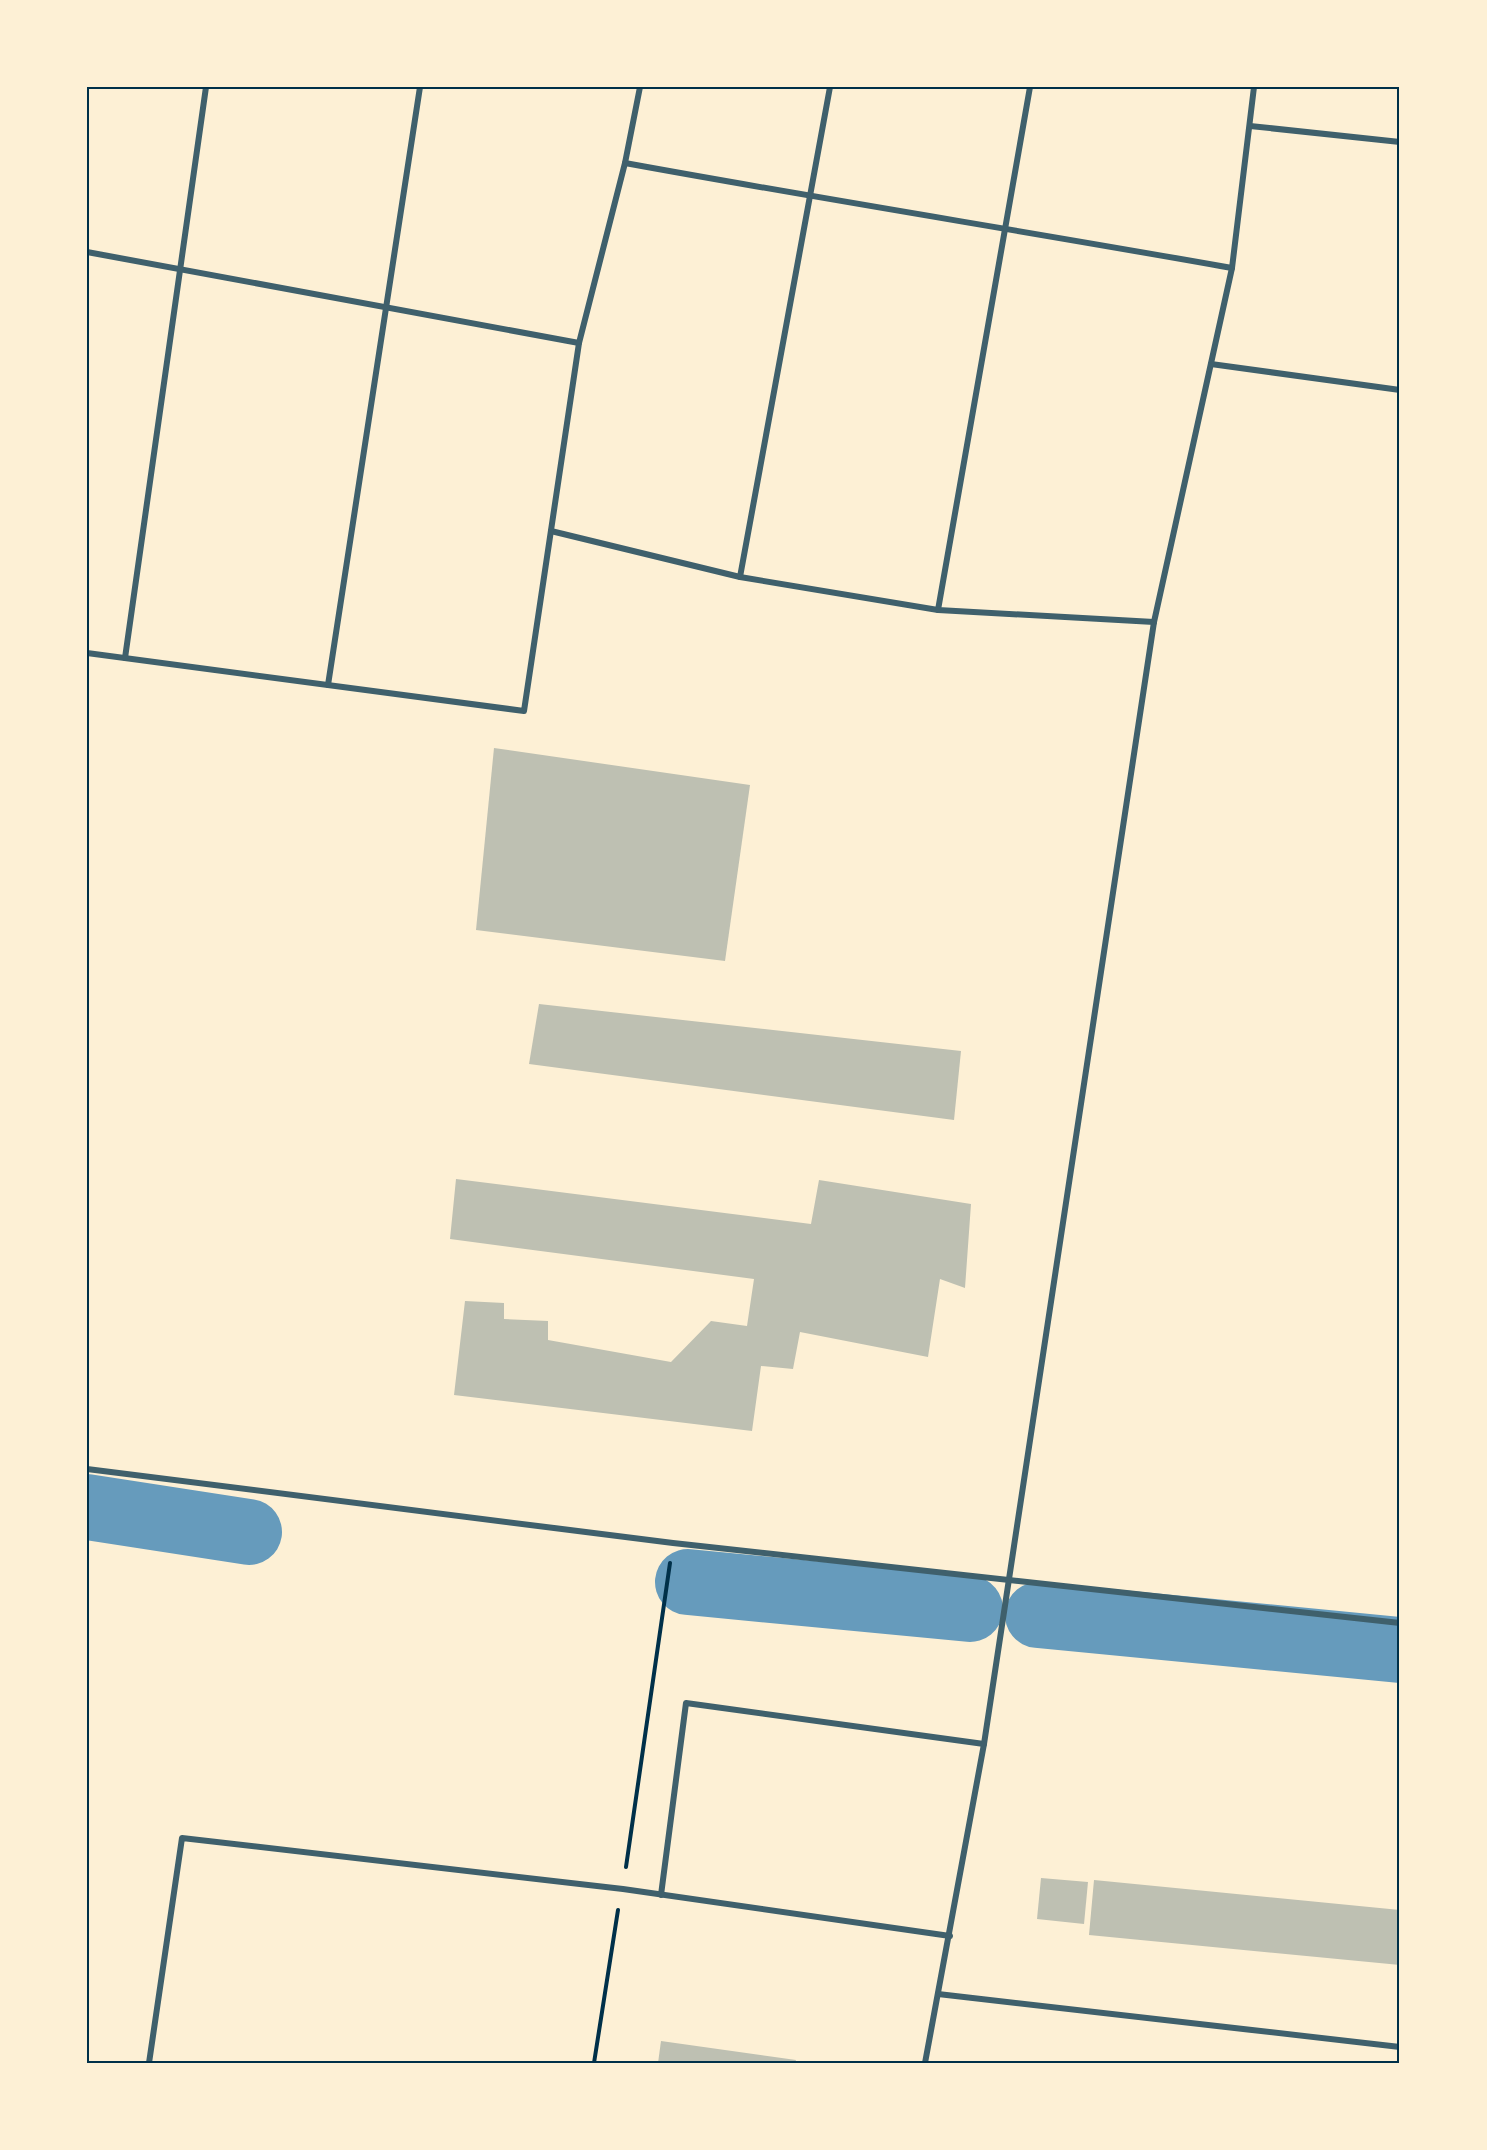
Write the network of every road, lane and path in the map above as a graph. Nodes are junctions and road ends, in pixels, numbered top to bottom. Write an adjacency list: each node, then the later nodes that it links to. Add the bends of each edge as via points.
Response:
1 (206, 87): 14 (street)
2 (420, 87): 15 (street)
3 (640, 87): 9 (street)
4 (830, 87): 10 (street)
5 (1030, 87): 11 (street)
6 (1254, 87): 7 (street)
7 (1250, 126): 8 (street); 13 (street)
8 (1400, 142)
9 (625, 163): 10 (street); 16 (street)
10 (809, 197): 11 (street); 20 (street)
11 (1006, 228): 13 (street); 21 (street)
12 (87, 252): 14 (street)
13 (1232, 268): 17 (street)
14 (179, 270): 15 (street); 24 (street)
15 (386, 308): 16 (street); 25 (street)
16 (579, 343): 19 (street)
17 (1211, 364): 18 (street); 22 (street)
18 (1400, 390)
19 (551, 531): 20 (street); 25 (street, via 524,711)
20 (740, 577): 21 (street)
21 (938, 609): 22 (street)
22 (1154, 622): 28 (street)
23 (87, 652): 24 (street)
24 (125, 658): 25 (street)
25 (328, 685)
26 (87, 1469): 27 (street)
27 (673, 1543): 28 (street); 31 (path)
28 (1010, 1579): 29 (street); 30 (street)
29 (1400, 1623)
30 (984, 1744): 32 (street, via 686,1703); 33 (street)
31 (623, 1889): 32 (street); 36 (street, via 182,1838); 37 (path)
32 (661, 1895): 33 (street)
33 (950, 1935): 34 (street)
34 (938, 1994): 35 (street); 38 (street)
35 (1400, 2048)
36 (148, 2063)
37 (594, 2063)
38 (925, 2063)

